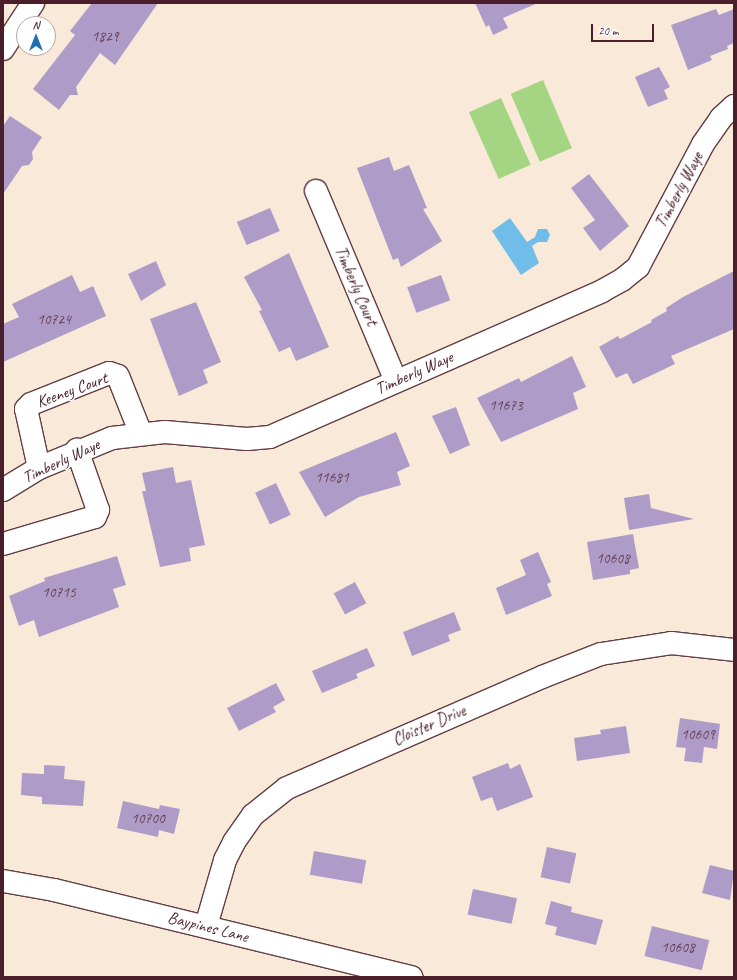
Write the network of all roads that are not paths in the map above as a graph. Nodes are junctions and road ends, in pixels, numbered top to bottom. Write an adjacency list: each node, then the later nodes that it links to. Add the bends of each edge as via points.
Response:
1 (33, 3): 2 (street)
2 (3, 50)
3 (734, 106): 5 (street, Timberly Waye, via 721,118 703,144 638,267 602,290)
4 (316, 191): 5 (street, Timberly Court)
5 (396, 381): 6 (street, Timberly Waye, via 270,437 247,439 165,432)
6 (141, 434): 7 (street, Timberly Waye, via 112,438); 8 (street, Keeney Court, via 118,376 109,373 31,404 26,409)
7 (77, 450): 8 (street, Timberly Waye); 10 (street, via 98,510 95,517)
8 (39, 468): 9 (street, Timberly Waye)
9 (3, 490)
10 (3, 544)
11 (734, 650): 13 (street, Cloister Drive, via 709,645 671,643 601,654 286,788 253,815 234,842 225,860)
12 (3, 881): 13 (street, Baypines Lane, via 54,890)
13 (206, 926): 14 (street, Baypines Lane)
14 (412, 977)

